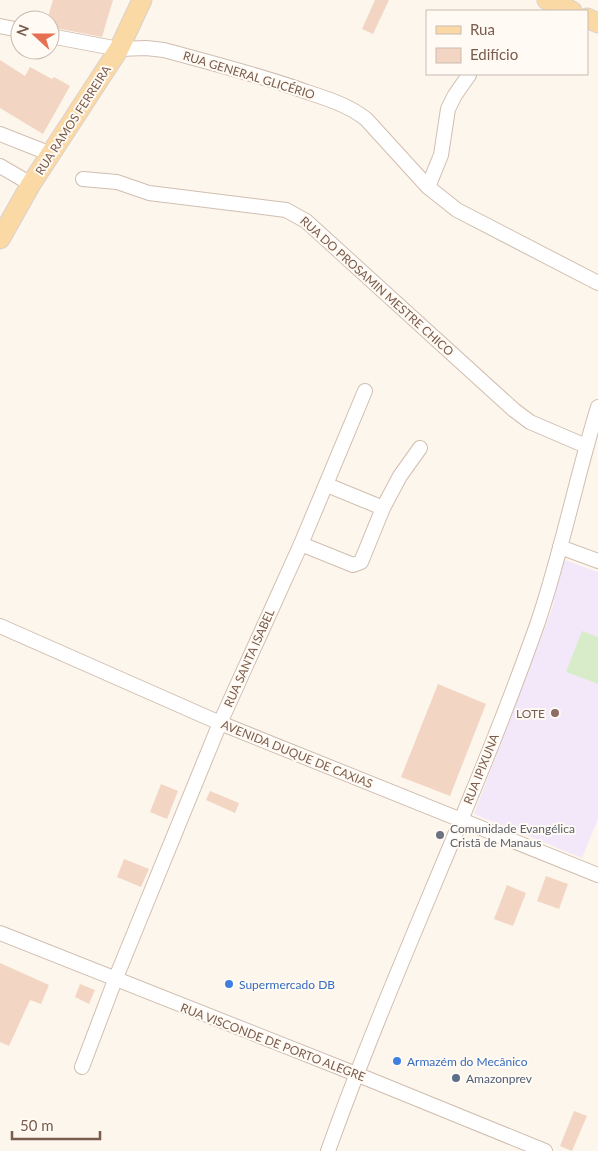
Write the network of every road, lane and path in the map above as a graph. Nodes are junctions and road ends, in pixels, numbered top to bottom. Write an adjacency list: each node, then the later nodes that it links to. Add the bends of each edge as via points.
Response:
1 (142, 0): 5 (main road, RUA RAMOS FERREIRA)
2 (547, 0): 3 (main road)
3 (570, 10)
4 (60, 38): 5 (street, RUA GENERAL GLICÉRIO)
5 (119, 49): 8 (main road, RUA RAMOS FERREIRA); 12 (street, RUA GENERAL GLICÉRIO, via 164,50 272,80 344,105 366,119)
6 (469, 75): 12 (street, via 448,109 441,155)
7 (0, 134): 8 (street)
8 (51, 154): 11 (main road, RUA RAMOS FERREIRA)
9 (0, 166): 11 (street)
10 (83, 179): 17 (street, RUA DO PROSAMIN MESTRE CHICO, via 117,182 149,193 286,210 295,214 514,410 530,422)
11 (31, 184): 13 (main road, RUA RAMOS FERREIRA)
12 (428, 187): 14 (street, RUA GENERAL GLICÉRIO, via 457,210)
13 (0, 239)
14 (598, 283)
15 (365, 391): 19 (street, RUA SANTA ISABEL)
16 (598, 407): 17 (street, RUA IPIXUNA)
17 (586, 446): 22 (street, RUA IPIXUNA)
18 (420, 448): 20 (street)
19 (326, 485): 20 (street); 21 (street, RUA SANTA ISABEL)
20 (383, 508): 21 (street, via 357,565)
21 (302, 544): 25 (street, RUA SANTA ISABEL)
22 (560, 546): 23 (street); 26 (street, RUA IPIXUNA, via 536,628)
23 (598, 561)
24 (0, 626): 25 (street, AVENIDA DUQUE DE CAXIAS)
25 (220, 723): 26 (street, AVENIDA DUQUE DE CAXIAS); 29 (street, RUA SANTA ISABEL)
26 (461, 820): 27 (street, AVENIDA DUQUE DE CAXIAS); 31 (street, RUA IPIXUNA)
27 (598, 875)
28 (0, 934): 29 (street, RUA VISCONDE DE PORTO ALEGRE)
29 (115, 980): 30 (street, RUA SANTA ISABEL); 31 (street, RUA VISCONDE DE PORTO ALEGRE)
30 (82, 1067)
31 (356, 1074): 32 (street, RUA IPIXUNA); 33 (street, RUA VISCONDE DE PORTO ALEGRE)
32 (328, 1151)
33 (545, 1151)

